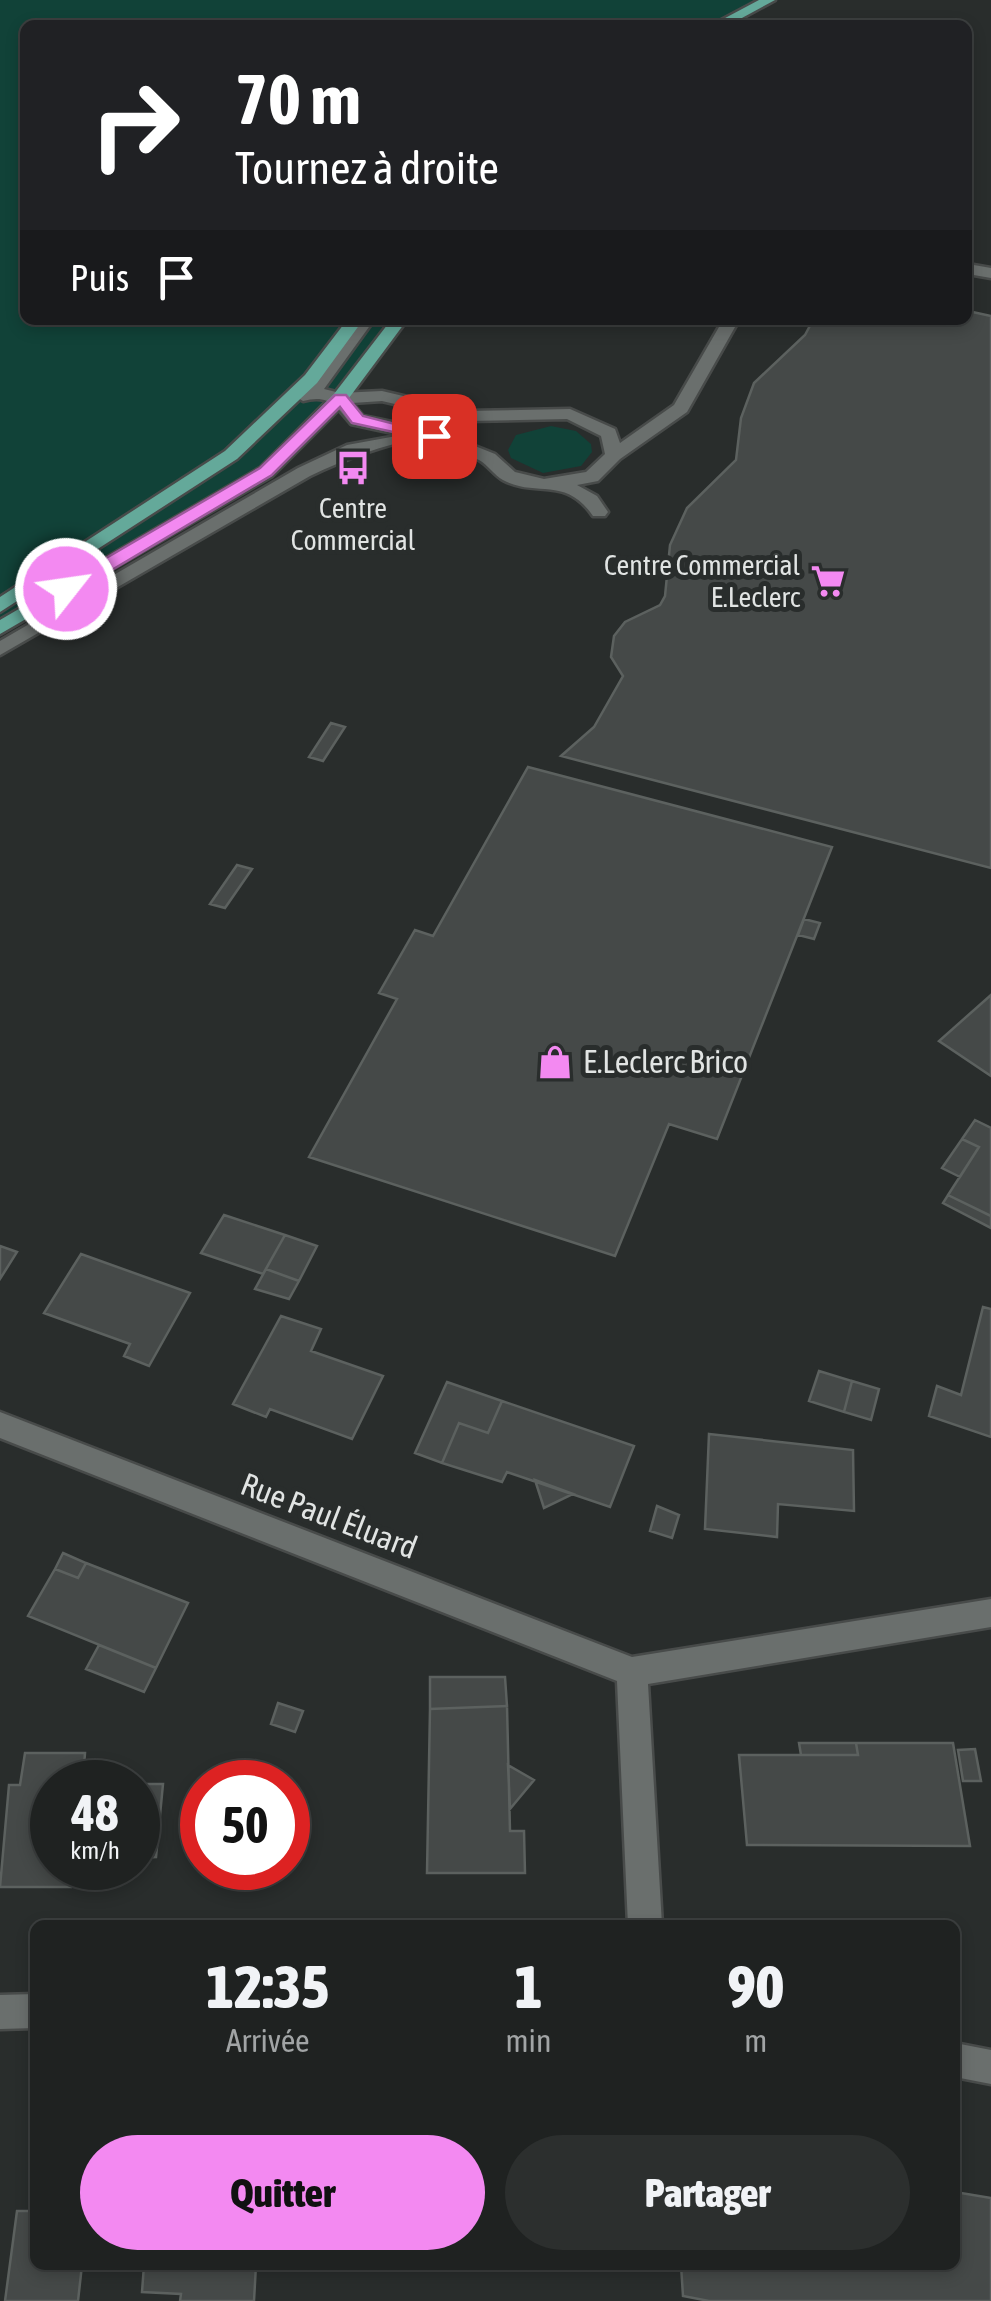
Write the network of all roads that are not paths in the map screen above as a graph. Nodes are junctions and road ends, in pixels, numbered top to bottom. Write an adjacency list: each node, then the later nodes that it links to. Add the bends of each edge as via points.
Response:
1 (769, 0): 2 (main road)
2 (729, 20)
3 (351, 325): 11 (main road)
4 (362, 325): 8 (street)
5 (395, 325): 7 (main road)
6 (729, 325): 12 (street)
7 (367, 365): 9 (street, via 372,388); 10 (main road)
8 (314, 391): 10 (street); 11 (street)
9 (382, 396): 10 (street); 13 (street, via 468,416)
10 (340, 398): 15 (street, via 357,420); 20 (main road, via 266,472)
11 (288, 402): 19 (main road, via 230,455)
12 (681, 408): 14 (street, via 631,424); 17 (street)
13 (521, 416): 14 (street, via 554,412); 16 (street, via 492,433)
14 (598, 424): 17 (street, via 615,444)
15 (434, 436): 16 (street); 21 (street, via 353,449 304,472)
16 (489, 458): 18 (street, via 525,482)
17 (609, 463): 18 (street); 18 (street, via 596,490 598,512 592,500)
18 (563, 484)
19 (0, 606)
20 (0, 628)
21 (0, 648)
22 (0, 1426): 24 (street, Rue Paul Éluard)
23 (991, 1612): 24 (street)
24 (632, 1672): 25 (street)
25 (645, 1920)
26 (30, 2011): 27 (street)
27 (0, 2012)
28 (960, 2061): 29 (street)
29 (991, 2067)

